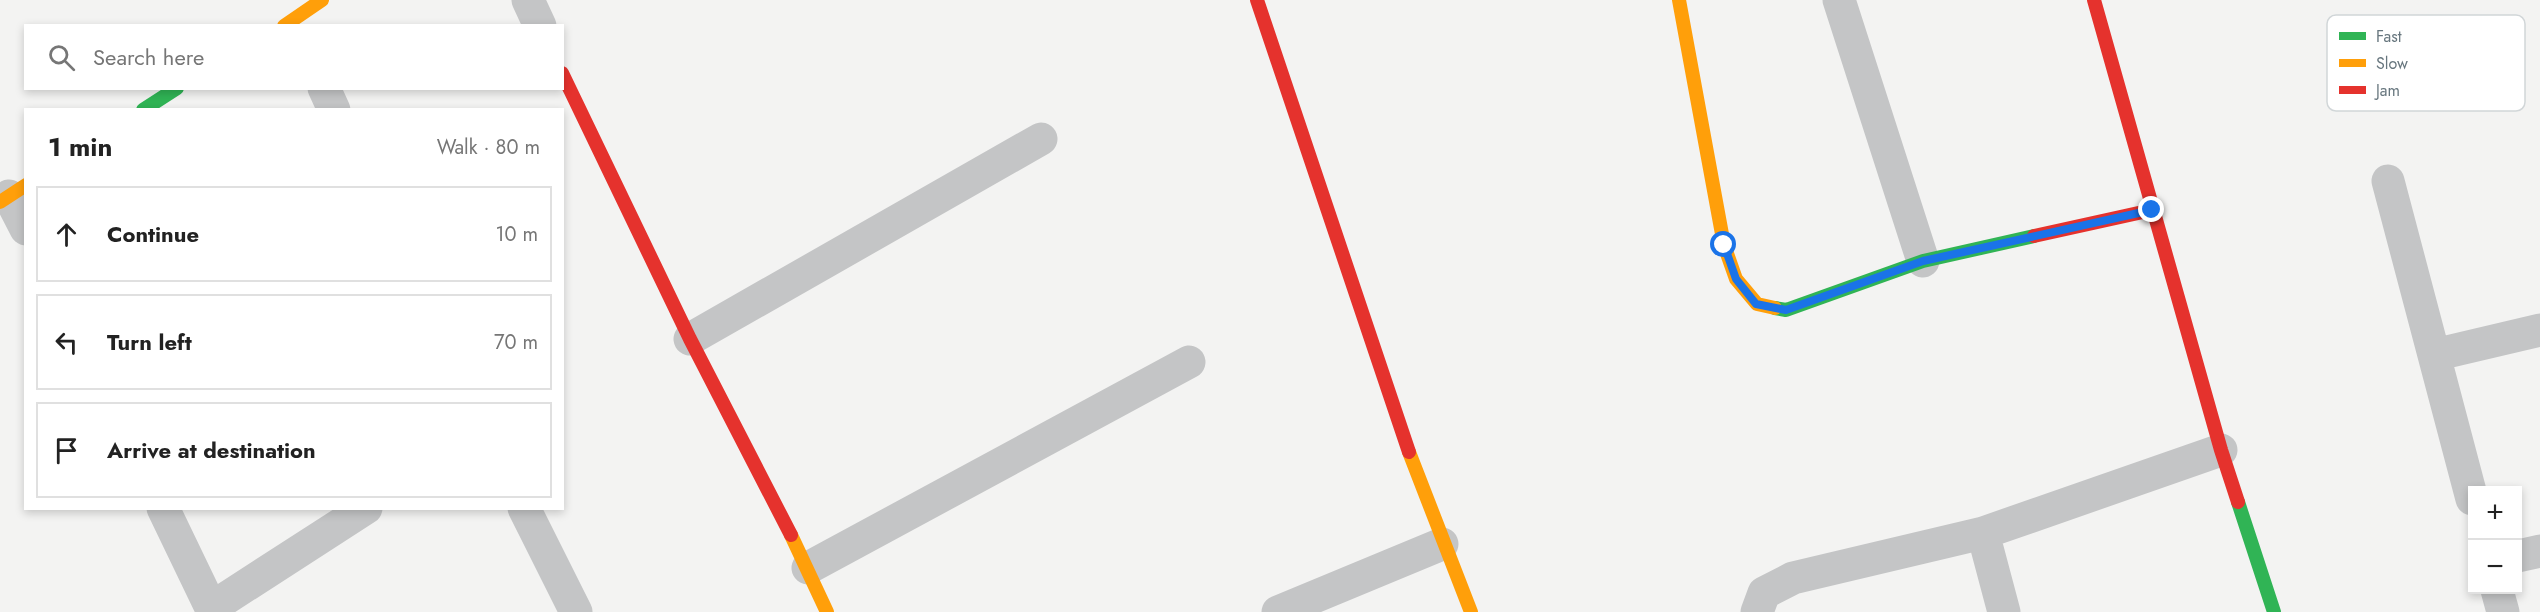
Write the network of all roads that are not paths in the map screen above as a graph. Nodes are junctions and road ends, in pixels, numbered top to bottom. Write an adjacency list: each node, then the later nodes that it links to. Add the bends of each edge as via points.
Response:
1 (322, 0): 7 (street)
2 (528, 0): 8 (street)
3 (1257, 0): 30 (street)
4 (1679, 0): 19 (street, via 1724,245 1736,279 1756,304 1786,310)
5 (1839, 0): 19 (street)
6 (2094, 0): 17 (street)
7 (291, 24)
8 (539, 24)
9 (564, 77): 21 (street)
10 (174, 90): 12 (street)
11 (325, 90): 13 (street)
12 (146, 108)
13 (333, 108)
14 (1041, 139): 21 (street)
15 (2388, 181): 22 (street)
16 (11, 194): 18 (street)
17 (2152, 210): 19 (street); 24 (street)
18 (24, 225)
19 (1923, 261)
20 (2540, 330): 22 (street)
21 (690, 339): 33 (street)
22 (2434, 355): 25 (street)
23 (1189, 362): 33 (street)
24 (2222, 450): 29 (street); 42 (street)
25 (2469, 486)
26 (164, 510): 35 (street)
27 (363, 510): 35 (street)
28 (525, 510): 36 (street)
29 (1983, 532): 40 (street, via 1793,578 1764,593); 41 (street)
30 (1442, 543): 38 (street); 39 (street)
31 (2540, 551): 32 (street)
32 (2522, 555)
33 (808, 568): 37 (street)
34 (2498, 594): 43 (street)
35 (212, 610)
36 (576, 612)
37 (827, 612)
38 (1278, 612)
39 (1471, 612)
40 (1757, 612)
41 (2004, 612)
42 (2274, 612)
43 (2503, 612)

